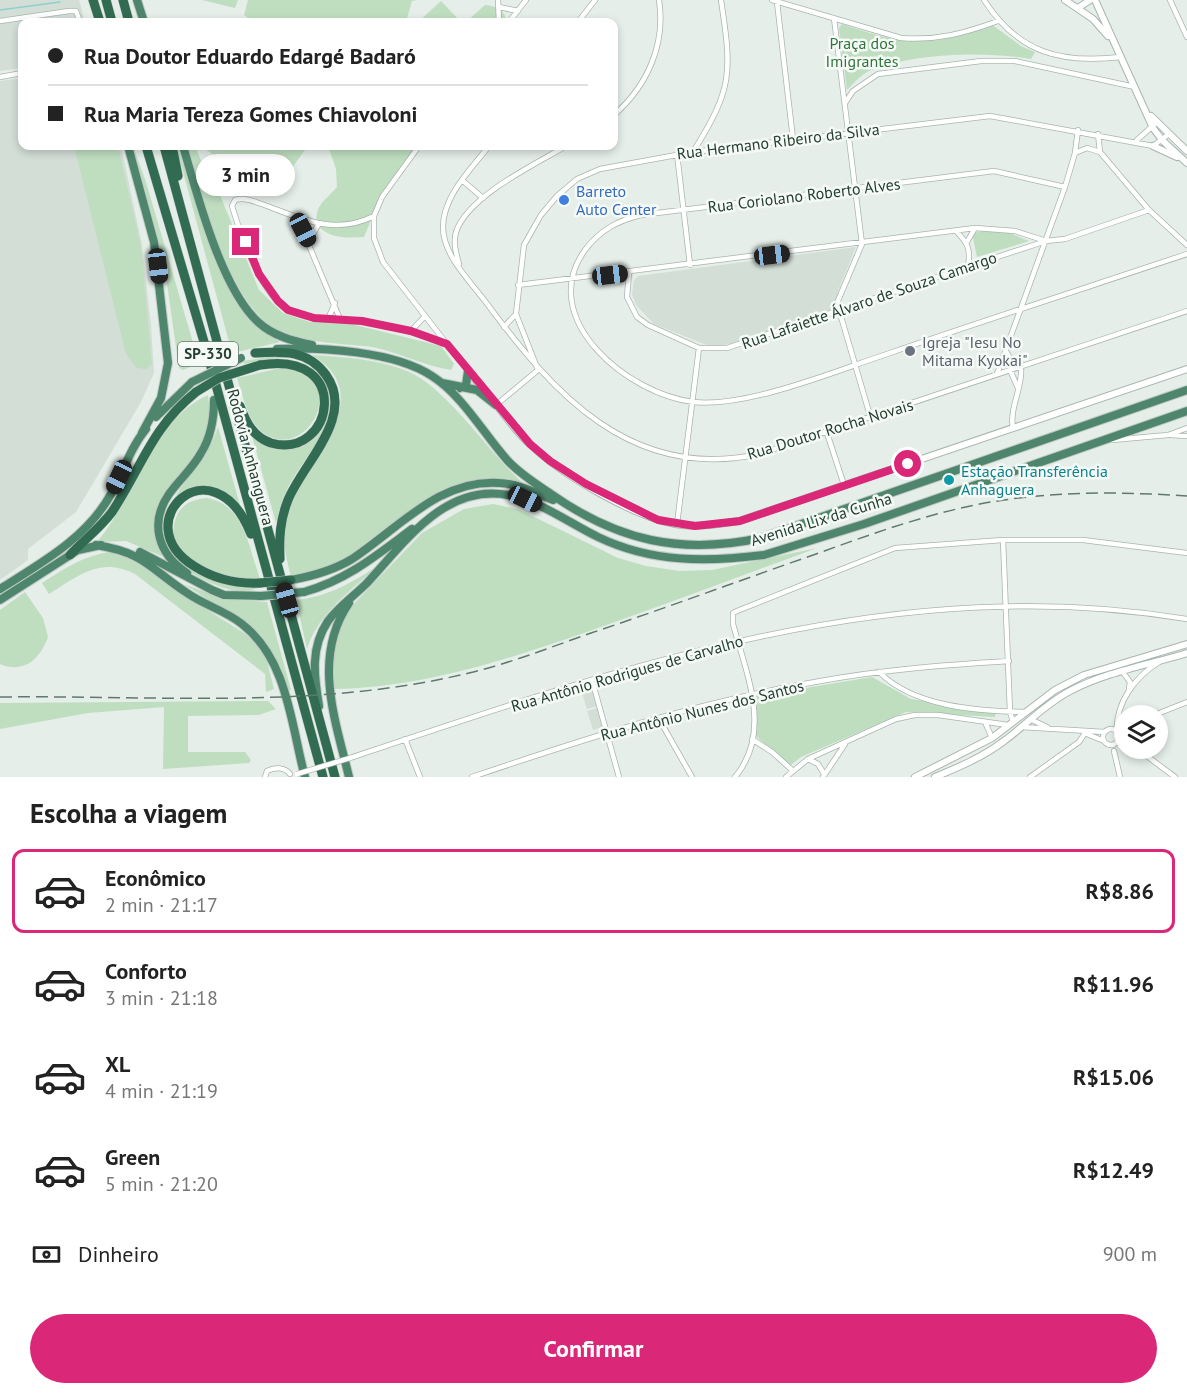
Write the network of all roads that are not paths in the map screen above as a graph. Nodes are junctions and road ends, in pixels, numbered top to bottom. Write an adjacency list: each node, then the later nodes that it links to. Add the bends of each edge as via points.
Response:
1 (93, 0): 23 (highway)
2 (106, 0): 24 (highway)
3 (123, 0): 25 (highway)
4 (137, 0): 26 (highway)
5 (498, 0): 17 (street)
6 (526, 0): 19 (street)
7 (595, 0): 29 (street)
8 (659, 0): 42 (street, via 660,21 647,76)
9 (721, 0): 62 (street, via 729,64 726,88 716,114)
10 (984, 0): 32 (street)
11 (1065, 0): 18 (street)
12 (1090, 0): 18 (street)
13 (1095, 0): 34 (street)
14 (1170, 0): 33 (street)
15 (774, 1): 16 (street); 48 (street)
16 (790, 2): 30 (street)
17 (499, 7): 19 (street); 27 (street)
18 (1078, 8): 34 (street)
19 (518, 11): 28 (street)
20 (18, 18): 31 (street)
21 (21, 18): 22 (street, via 69,11 75,11)
22 (78, 18)
23 (98, 18)
24 (111, 18)
25 (128, 18)
26 (143, 18)
27 (499, 18)
28 (512, 18)
29 (582, 18)
30 (834, 18): 32 (street, via 879,33 923,40 958,35); 41 (street)
31 (0, 21)
32 (998, 21): 35 (street)
33 (1187, 38)
34 (1113, 41): 36 (street)
35 (1045, 53): 36 (street, via 1071,59); 37 (street)
36 (1121, 57): 40 (street)
37 (1043, 66): 40 (street); 41 (street, via 997,60 890,71 865,81)
38 (18, 74): 39 (street)
39 (0, 76)
40 (1135, 87): 43 (street)
41 (844, 103): 45 (street)
42 (618, 111)
43 (1155, 125): 47 (street); 49 (street); 50 (street)
44 (1078, 130): 45 (street, Rua Hermano Ribeiro da Silva, via 990,116); 46 (street, Rua Hermano Ribeiro da Silva); 64 (street)
45 (848, 132): 48 (street, Rua Hermano Ribeiro da Silva); 69 (street)
46 (1098, 134): 49 (street, Rua Hermano Ribeiro da Silva); 63 (street)
47 (1169, 134): 50 (street); 61 (street)
48 (793, 139): 62 (street, Rua Hermano Ribeiro da Silva)
49 (1136, 141): 51 (street, Rua Hermano Ribeiro da Silva)
50 (1163, 141): 51 (street); 66 (street)
51 (1153, 146): 66 (street)
52 (129, 150): 129 (highway, via 154,242 168,363 161,398)
53 (141, 150): 122 (highway)
54 (147, 150): 133 (highway, Rodovia Anhanguera / SP-330)
55 (165, 150): 85 (highway, Rodovia Anhanguera / SP-330)
56 (173, 150): 85 (highway)
57 (184, 150): 109 (highway, via 209,228 245,308 264,327 283,337)
58 (416, 150): 73 (street, via 382,197)
59 (486, 150): 67 (street, Rua Doutor Rocha Novais)
60 (560, 150): 70 (street)
61 (1187, 151)
62 (693, 152): 65 (street, Rua Hermano Ribeiro da Silva)
63 (1100, 152): 64 (street, via 1087,148); 72 (street)
64 (1076, 153): 68 (street)
65 (678, 154): 71 (street); 94 (street, Rua Hermano Ribeiro da Silva, via 600,169 577,179 541,215 524,244)
66 (1186, 162)
67 (463, 181): 70 (street); 90 (street, Rua Doutor Rocha Novais, via 450,197 442,228)
68 (1065, 187): 69 (street, Rua Coriolano Roberto Alves, via 994,171); 80 (street)
69 (855, 188): 71 (street, Rua Coriolano Roberto Alves); 83 (street)
70 (483, 198): 90 (street, via 462,220 456,234 454,248)
71 (684, 210): 89 (street); 93 (street, Rua Coriolano Roberto Alves, via 641,215 613,225 591,243)
72 (1149, 210): 80 (street, Rua Lafaiette Álvaro de Souza Camargo, via 1065,239); 84 (street)
73 (374, 216): 75 (street); 79 (street)
74 (297, 218): 76 (street); 81 (street); 101 (street, via 249,200 235,200 232,206 259,274 278,301 288,310)
75 (362, 222): 76 (street, via 336,227); 79 (street)
76 (318, 225): 81 (street)
77 (975, 228): 78 (street); 80 (street, via 1015,231); 82 (street)
78 (956, 231): 82 (street); 83 (street)
79 (373, 232): 100 (street, via 383,262)
80 (1046, 241): 88 (street, Rua Lafaiette Álvaro de Souza Camargo); 96 (street)
81 (309, 242): 95 (street)
82 (967, 242): 86 (street)
83 (862, 244): 89 (street); 97 (street, via 840,294)
84 (1187, 245)
85 (192, 249): 105 (highway, Rodovia Anhanguera / SP-330)
86 (970, 254): 88 (street); 91 (street)
87 (1187, 254): 96 (street)
88 (982, 262): 91 (street, Rua Lafaiette Álvaro de Souza Camargo)
89 (690, 265): 92 (street)
90 (459, 266): 103 (street, Rua Doutor Rocha Novais)
91 (968, 267): 97 (street, Rua Lafaiette Álvaro de Souza Camargo)
92 (629, 273): 93 (street); 107 (street, Rua Lafaiette Álvaro de Souza Camargo, via 627,297 637,316 660,332)
93 (571, 280): 94 (street); 123 (street, via 578,321 598,353 639,383)
94 (518, 285): 99 (street, Rua Hermano Ribeiro da Silva)
95 (335, 303): 101 (street); 102 (street)
96 (1020, 309): 108 (street); 111 (street)
97 (838, 311): 107 (street, Rua Lafaiette Álvaro de Souza Camargo, via 727,348); 111 (street)
98 (1187, 311): 112 (street, Rua Doutor Rocha Novais)
99 (516, 315): 103 (street); 114 (street, Rua Hermano Ribeiro da Silva)
100 (425, 316): 104 (street); 106 (street)
101 (328, 319): 102 (street)
102 (340, 319): 104 (street)
103 (504, 327): 114 (street, Rua Doutor Rocha Novais)
104 (411, 331): 106 (street)
105 (218, 342): 143 (highway, bridge, via 244,419 259,437 279,445 290,444 306,438 318,426 324,395 311,372 291,362 260,365 219,378 181,404 157,433 102,524); 146 (highway, Rodovia Anhanguera / SP-330)
106 (447, 344): 116 (street)
107 (699, 348): 123 (street)
108 (1006, 351): 112 (street); 117 (street)
109 (345, 352): 110 (highway, via 288,348); 118 (highway, Avenida Lix da Cunha, via 402,363)
110 (255, 353): 129 (highway, bridge, via 192,382 170,400); 146 (highway, via 288,352 306,357 321,369 334,395 329,429 295,484 282,517 279,541)
111 (853, 365): 123 (street, via 744,400); 126 (street)
112 (1021, 367): 115 (street, Rua Doutor Rocha Novais); 119 (street)
113 (1187, 369): 128 (street)
114 (538, 370): 124 (street); 135 (street, Rua Doutor Rocha Novais, via 606,428 648,447)
115 (1011, 370): 117 (street, Rua Doutor Rocha Novais); 119 (street)
116 (468, 371): 120 (highway, via 466,385); 124 (street)
117 (997, 374): 126 (street, Rua Doutor Rocha Novais)
118 (438, 381): 120 (highway); 137 (highway, Avenida Lix da Cunha, via 509,462)
119 (1018, 388): 128 (street)
120 (460, 389): 124 (highway, via 477,390)
121 (1187, 390): 137 (highway, Avenida Lix da Cunha, via 761,538 736,543 658,543 617,531)
122 (214, 400): 133 (highway); 148 (highway, via 212,428 205,446 163,504 158,535 174,564)
123 (692, 402): 135 (street)
124 (496, 405): 139 (street, via 550,461 639,513)
125 (1187, 411): 134 (highway, Avenida Lix da Cunha)
126 (871, 418): 130 (street, Rua Doutor Rocha Novais)
127 (1187, 428): 131 (street)
128 (1013, 429): 136 (street)
129 (142, 433): 145 (highway, via 101,510 79,535)
130 (827, 433): 135 (street, Rua Doutor Rocha Novais, via 742,458); 136 (street)
131 (1168, 435): 132 (street); 134 (street)
132 (1187, 436)
133 (229, 438): 144 (highway, Rodovia Anhanguera / SP-330)
134 (1101, 440): 138 (highway, Avenida Lix da Cunha, via 804,543 764,555 731,559 693,561 635,551 600,538 525,499 507,495 471,498)
135 (686, 457): 139 (street)
136 (844, 486): 139 (street, via 740,521)
137 (567, 506): 146 (highway, via 517,486 465,486 431,501 352,559 327,571)
138 (432, 514): 148 (highway, bridge, via 367,563 331,583 304,592); 149 (highway, Avenida Lix da Cunha)
139 (677, 524)
140 (1003, 540): 142 (street, via 1083,540); 151 (street); 153 (street, via 895,548 733,613)
141 (96, 545): 143 (highway); 148 (highway, via 133,549); 194 (highway, via 137,556 186,593 255,635 279,673)
142 (1187, 553)
143 (70, 555): 145 (highway)
144 (263, 564): 146 (highway, bridge, via 244,517 225,496 200,491 175,504 168,527 174,549 183,559 223,580); 170 (highway, Rodovia Anhanguera / SP-330)
145 (33, 573): 147 (highway); 150 (highway, via 17,590)
146 (286, 580): 173 (highway, Rodovia Anhanguera / SP-330)
147 (0, 589)
148 (224, 595)
149 (352, 598): 173 (highway, Avenida Lix da Cunha, via 333,614 319,638 314,673); 200 (highway, via 334,630 327,664)
150 (0, 600)
151 (1006, 604): 152 (street, Rua Antônio Rodrigues de Carvalho, via 1139,610); 153 (street, Rua Antônio Rodrigues de Carvalho, via 874,615); 156 (street)
152 (1187, 619)
153 (737, 640): 160 (street, Rua Antônio Rodrigues de Carvalho); 162 (street)
154 (1187, 644): 167 (street, via 1084,675)
155 (1187, 653): 157 (street)
156 (1009, 661): 159 (street, Rua Antônio Nunes dos Santos); 166 (street)
157 (1161, 661): 158 (street); 161 (street)
158 (1122, 671): 161 (street, via 1130,682); 169 (street, via 1069,692)
159 (879, 672): 162 (street, Rua Antônio Nunes dos Santos); 166 (street, via 925,701)
160 (592, 680): 180 (street); 183 (street, Rua Antônio Rodrigues de Carvalho)
161 (1129, 689): 164 (street)
162 (754, 694): 168 (street, Rua Antônio Nunes dos Santos); 184 (street)
163 (1187, 702): 165 (street)
164 (1123, 705)
165 (1168, 710)
166 (1010, 712): 167 (street); 172 (street)
167 (1024, 712): 169 (street); 172 (street)
168 (659, 718): 180 (street, Rua Antônio Nunes dos Santos); 204 (street)
169 (1032, 720): 175 (street); 176 (street)
170 (307, 722): 197 (highway); 198 (highway, Rodovia Anhanguera / SP-330)
171 (985, 722): 172 (street); 182 (street); 186 (street, via 915,715 896,719)
172 (1010, 723): 175 (street); 182 (street)
173 (322, 724): 199 (highway, Rodovia Anhanguera / SP-330)
174 (1114, 726): 177 (street)
175 (1021, 727): 176 (street); 208 (street, via 966,764)
176 (1047, 727): 181 (street)
177 (1111, 729): 178 (street); 179 (street)
178 (1114, 731)
179 (1105, 732): 181 (street); 185 (street)
180 (609, 733): 202 (street, Rua Antônio Nunes dos Santos); 203 (street)
181 (1085, 733): 185 (street); 209 (street, via 1079,742)
182 (992, 738): 207 (street)
183 (405, 739): 194 (street, Rua Antônio Rodrigues de Carvalho, bridge); 201 (street)
184 (752, 740): 193 (street); 205 (street)
185 (1104, 741): 188 (street)
186 (846, 742): 190 (street); 195 (street)
187 (1114, 744): 188 (street)
188 (1109, 745): 189 (street)
189 (1114, 751)
190 (808, 759): 193 (street); 195 (street, via 818,764)
191 (1116, 759): 210 (street)
192 (1151, 759): 211 (street)
193 (792, 770): 206 (street)
194 (296, 776): 196 (street, Rua Antônio Rodrigues de Carvalho, via 276,768 267,771)
195 (824, 776)
196 (265, 777)
197 (316, 777)
198 (323, 777)
199 (335, 777)
200 (349, 777)
201 (420, 777)
202 (472, 777)
203 (619, 777)
204 (692, 777)
205 (735, 777)
206 (786, 777)
207 (915, 777)
208 (935, 777)
209 (1030, 777)
210 (1120, 777)
211 (1175, 777)

